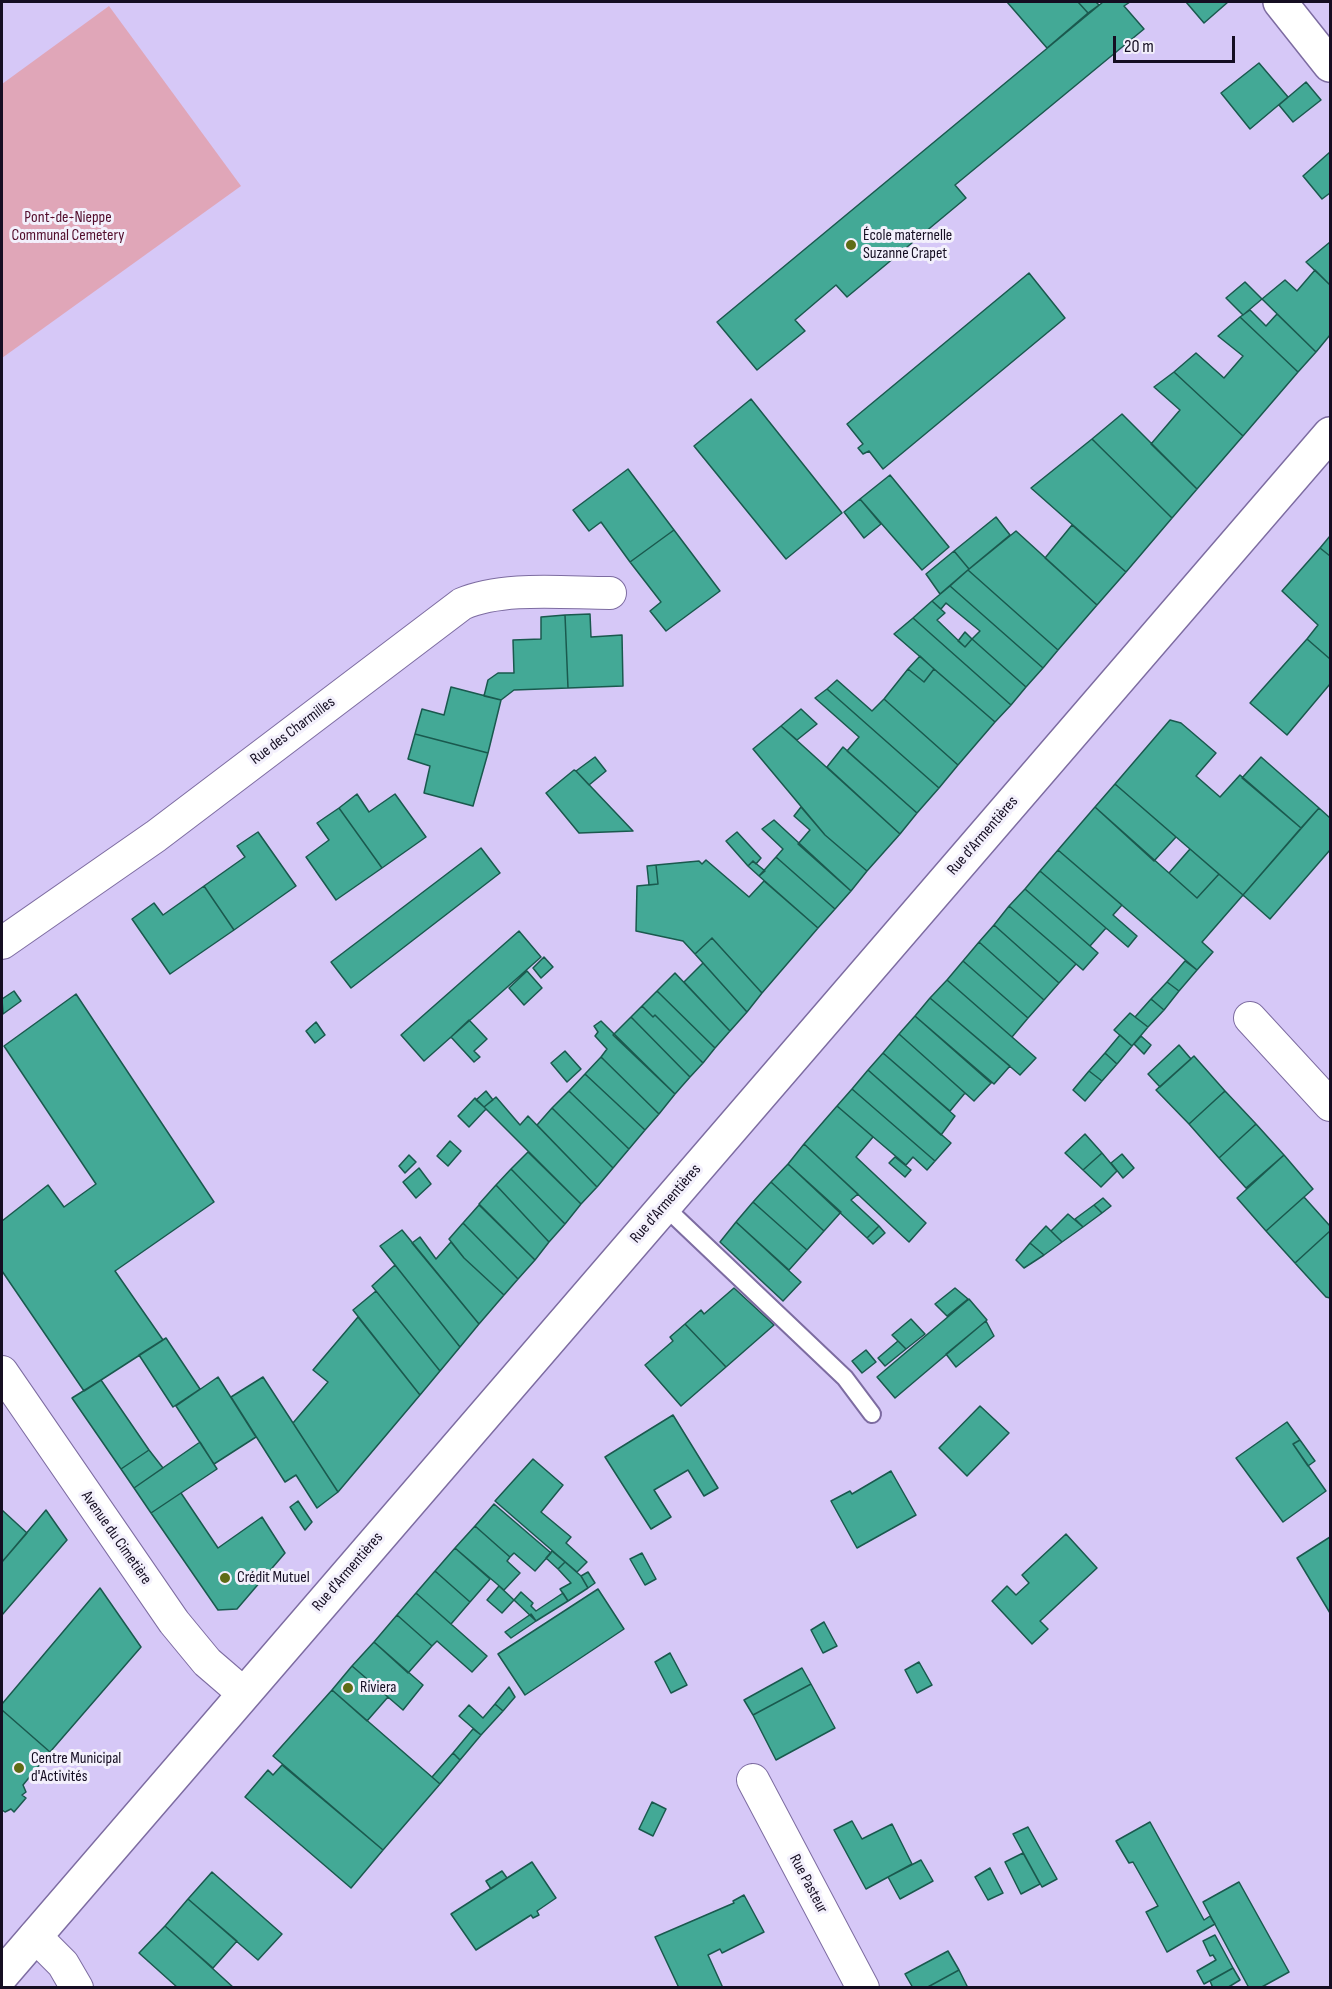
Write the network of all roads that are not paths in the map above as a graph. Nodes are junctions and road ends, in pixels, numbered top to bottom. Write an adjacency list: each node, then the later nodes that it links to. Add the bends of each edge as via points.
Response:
1 (1280, 2): 2 (main road)
2 (1330, 65)
3 (1330, 434): 8 (main road, Rue d'Armentières)
4 (610, 593): 5 (street, Rue des Charmilles, via 503,595 462,604 156,836)
5 (2, 943)
6 (1251, 1018): 7 (street)
7 (1330, 1105)
8 (664, 1206): 10 (lane, via 845,1378); 11 (main road, Rue d'Armentières)
9 (2, 1372): 11 (street, Avenue du Cimetière, via 174,1622 207,1662)
10 (872, 1414)
11 (243, 1693): 13 (main road, Rue d'Armentières)
12 (753, 1780): 16 (street, Rue Pasteur)
13 (35, 1936): 14 (main road, Rue d'Armentières); 15 (street, via 63,1965)
14 (2, 1975)
15 (77, 1988)
16 (863, 1988)

